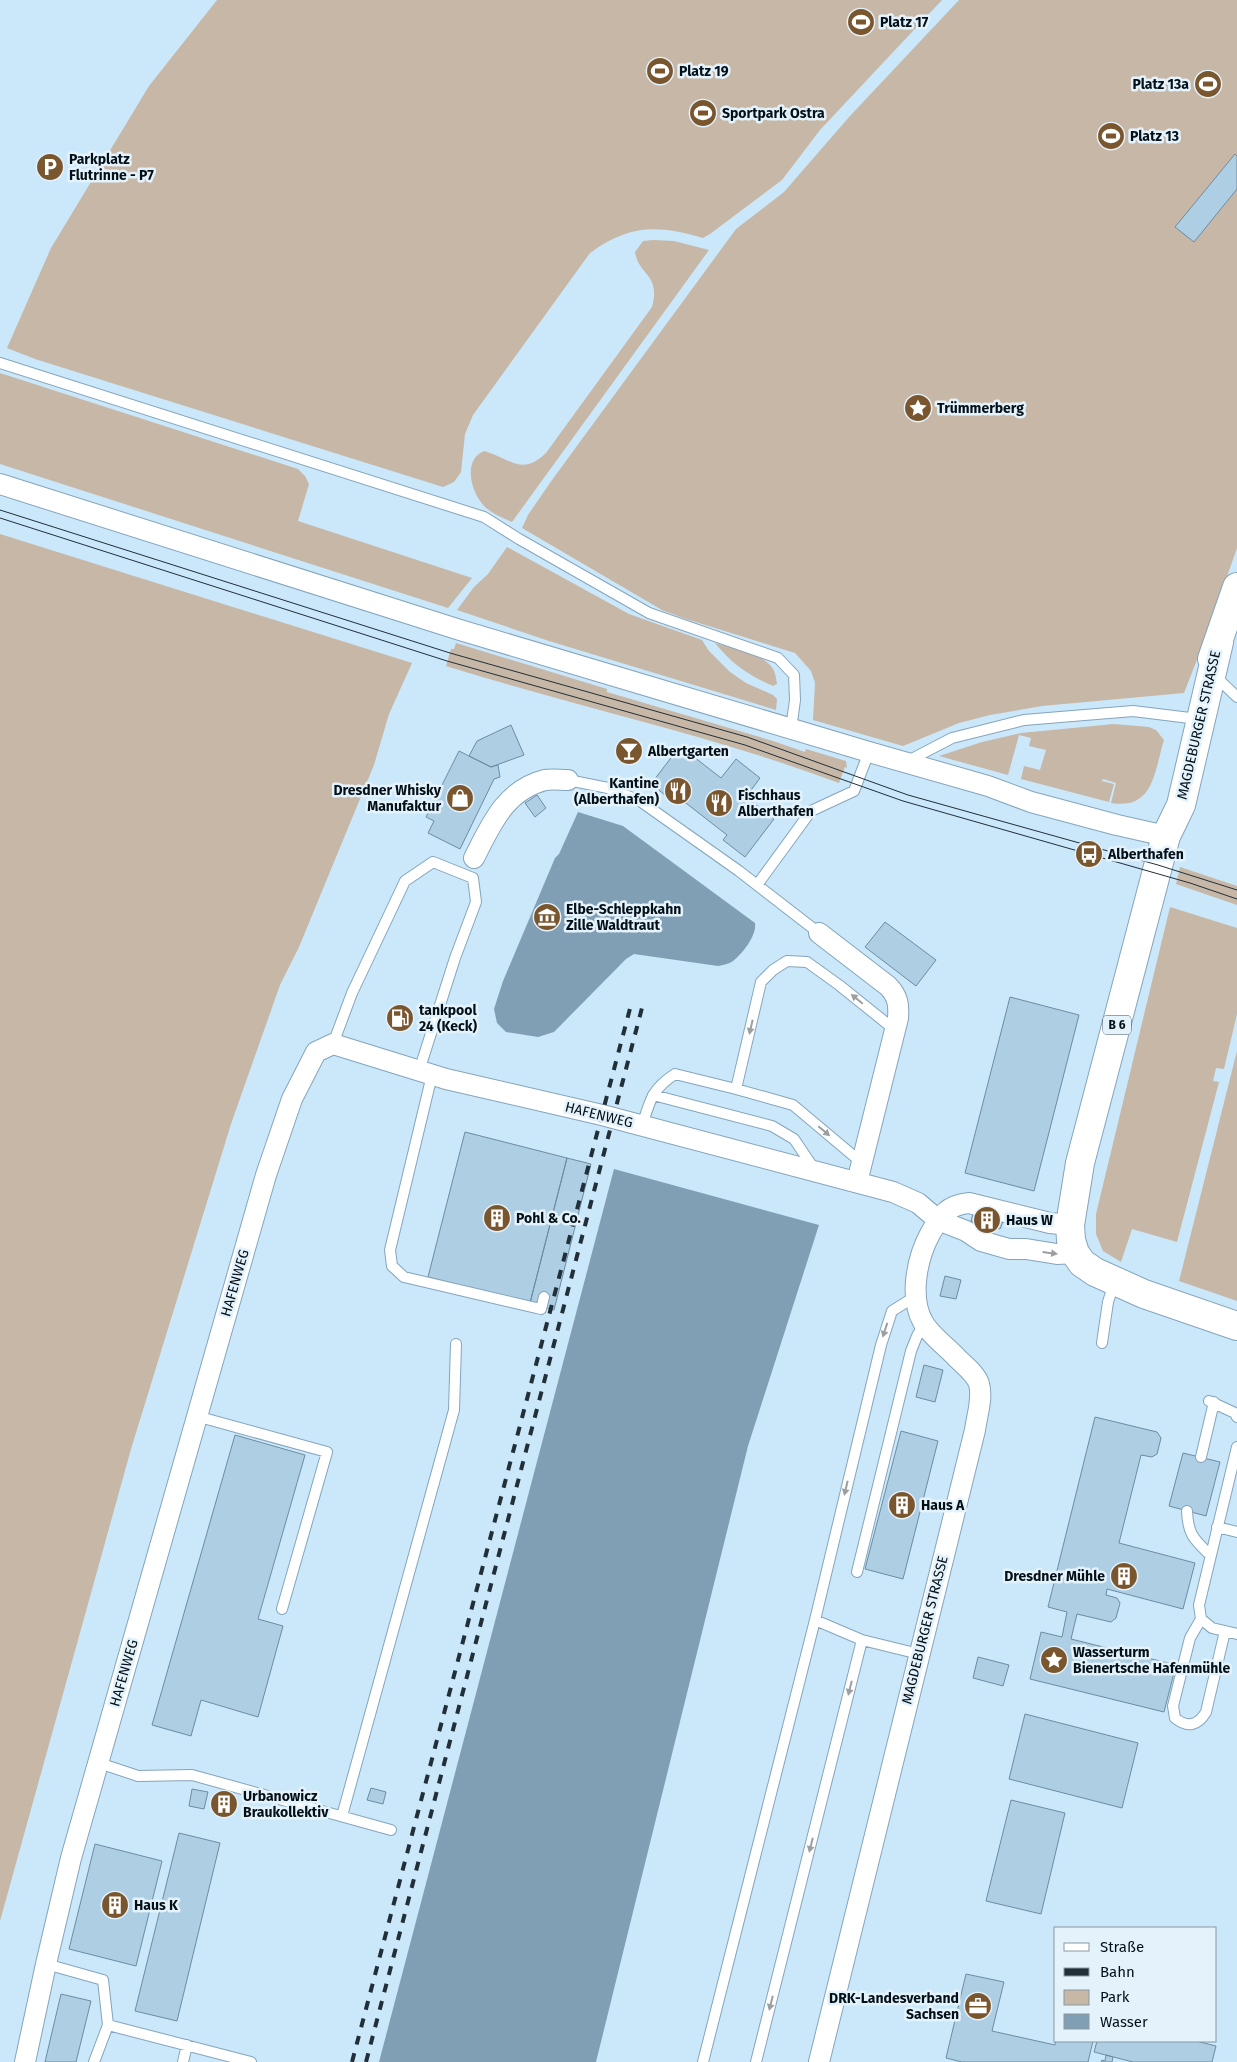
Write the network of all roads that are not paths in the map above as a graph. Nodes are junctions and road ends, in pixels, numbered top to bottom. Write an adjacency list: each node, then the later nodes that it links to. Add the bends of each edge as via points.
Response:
1 (0, 363): 8 (lane, via 484,517 649,613 778,658 794,675)
2 (0, 484): 8 (street, via 460,630)
3 (1237, 587): 4 (main road, MAGDEBURGER STRASSE / B 6)
4 (1218, 642): 5 (main road, MAGDEBURGER STRASSE / B 6); 7 (main road, MAGDEBURGER STRASSE / B 6)
5 (1212, 673): 6 (lane); 12 (main road, MAGDEBURGER STRASSE / B 6, via 1181,805)
6 (1237, 697)
7 (1190, 718): 10 (lane, via 1133,711 1024,720 952,738); 12 (main road, MAGDEBURGER STRASSE / B 6, via 1166,800)
8 (791, 729): 9 (street)
9 (869, 752): 10 (street); 14 (lane, via 854,791 811,811)
10 (905, 762): 12 (street, via 1031,802)
11 (568, 780): 13 (street, via 546,780 521,790 497,813); 14 (lane, via 608,788 640,800)
12 (1166, 836): 26 (main road, MAGDEBURGER STRASSE / B 6, via 1080,1163)
13 (474, 858)
14 (758, 885): 15 (lane)
15 (819, 933): 16 (street, via 896,994 899,1006)
16 (895, 1030): 19 (lane, one-way to 19, via 807,962 787,961 761,982); 22 (street)
17 (333, 1044): 18 (street, HAFENWEG); 18 (lane, via 352,993 404,881 433,862 473,878 476,902 456,958); 35 (street, HAFENWEG, via 316,1052 292,1098 266,1175)
18 (426, 1073): 21 (street, HAFENWEG); 30 (lane, via 390,1250 392,1266 404,1277 540,1309)
19 (736, 1089): 20 (lane, via 676,1074 660,1084); 22 (lane, one-way to 22, via 792,1105)
20 (653, 1096): 21 (lane); 23 (lane, via 772,1126 794,1139)
21 (642, 1126): 23 (street, HAFENWEG)
22 (862, 1163): 24 (street)
23 (816, 1171): 24 (street, HAFENWEG)
24 (857, 1182): 25 (street, HAFENWEG, via 918,1203)
25 (938, 1220): 26 (street, MAGDEBURGER STRASSE, via 955,1204 969,1203); 27 (street, one-way to 27, via 981,1241 1009,1249); 29 (street, MAGDEBURGER STRASSE, via 926,1241)
26 (1070, 1225): 27 (main road, B 6)
27 (1075, 1253): 28 (main road, via 1082,1263)
28 (1114, 1281): 32 (main road); 33 (lane)
29 (916, 1296): 31 (street, MAGDEBURGER STRASSE); 46 (lane, one-way to 46, via 892,1311 881,1345)
30 (544, 1297)
31 (924, 1324): 43 (lane, via 911,1351); 50 (street, MAGDEBURGER STRASSE, via 972,1373 979,1383 980,1401)
32 (1237, 1326)
33 (1102, 1343)
34 (456, 1344): 52 (lane, via 454,1410)
35 (196, 1416): 44 (lane, via 327,1452); 51 (street, HAFENWEG)
36 (1237, 1417): 38 (lane, via 1236,1413 1211,1402)
37 (1237, 1447): 40 (lane)
38 (1201, 1457)
39 (1187, 1511): 42 (lane, via 1192,1537)
40 (1217, 1527): 41 (lane); 42 (lane)
41 (1237, 1532)
42 (1210, 1555): 45 (lane, via 1199,1605)
43 (857, 1572)
44 (282, 1609)
45 (1201, 1619): 47 (lane, via 1212,1628); 47 (lane, via 1190,1638 1173,1706 1175,1718 1182,1724 1201,1722 1206,1712)
46 (815, 1620): 49 (lane); 61 (lane)
47 (1225, 1631): 48 (lane)
48 (1237, 1634)
49 (862, 1640): 50 (lane); 62 (lane, one-way to 62)
50 (918, 1654): 63 (street, MAGDEBURGER STRASSE)
51 (99, 1763): 52 (lane, via 138,1776 192,1775); 54 (street, HAFENWEG, via 71,1858)
52 (342, 1816): 53 (lane)
53 (391, 1830)
54 (46, 1964): 55 (lane, via 102,1980); 57 (street, HAFENWEG)
55 (108, 2025): 56 (lane); 58 (lane)
56 (187, 2046): 59 (lane); 60 (lane)
57 (25, 2062)
58 (94, 2062)
59 (183, 2062)
60 (251, 2062)
61 (703, 2062)
62 (756, 2062)
63 (819, 2062)

